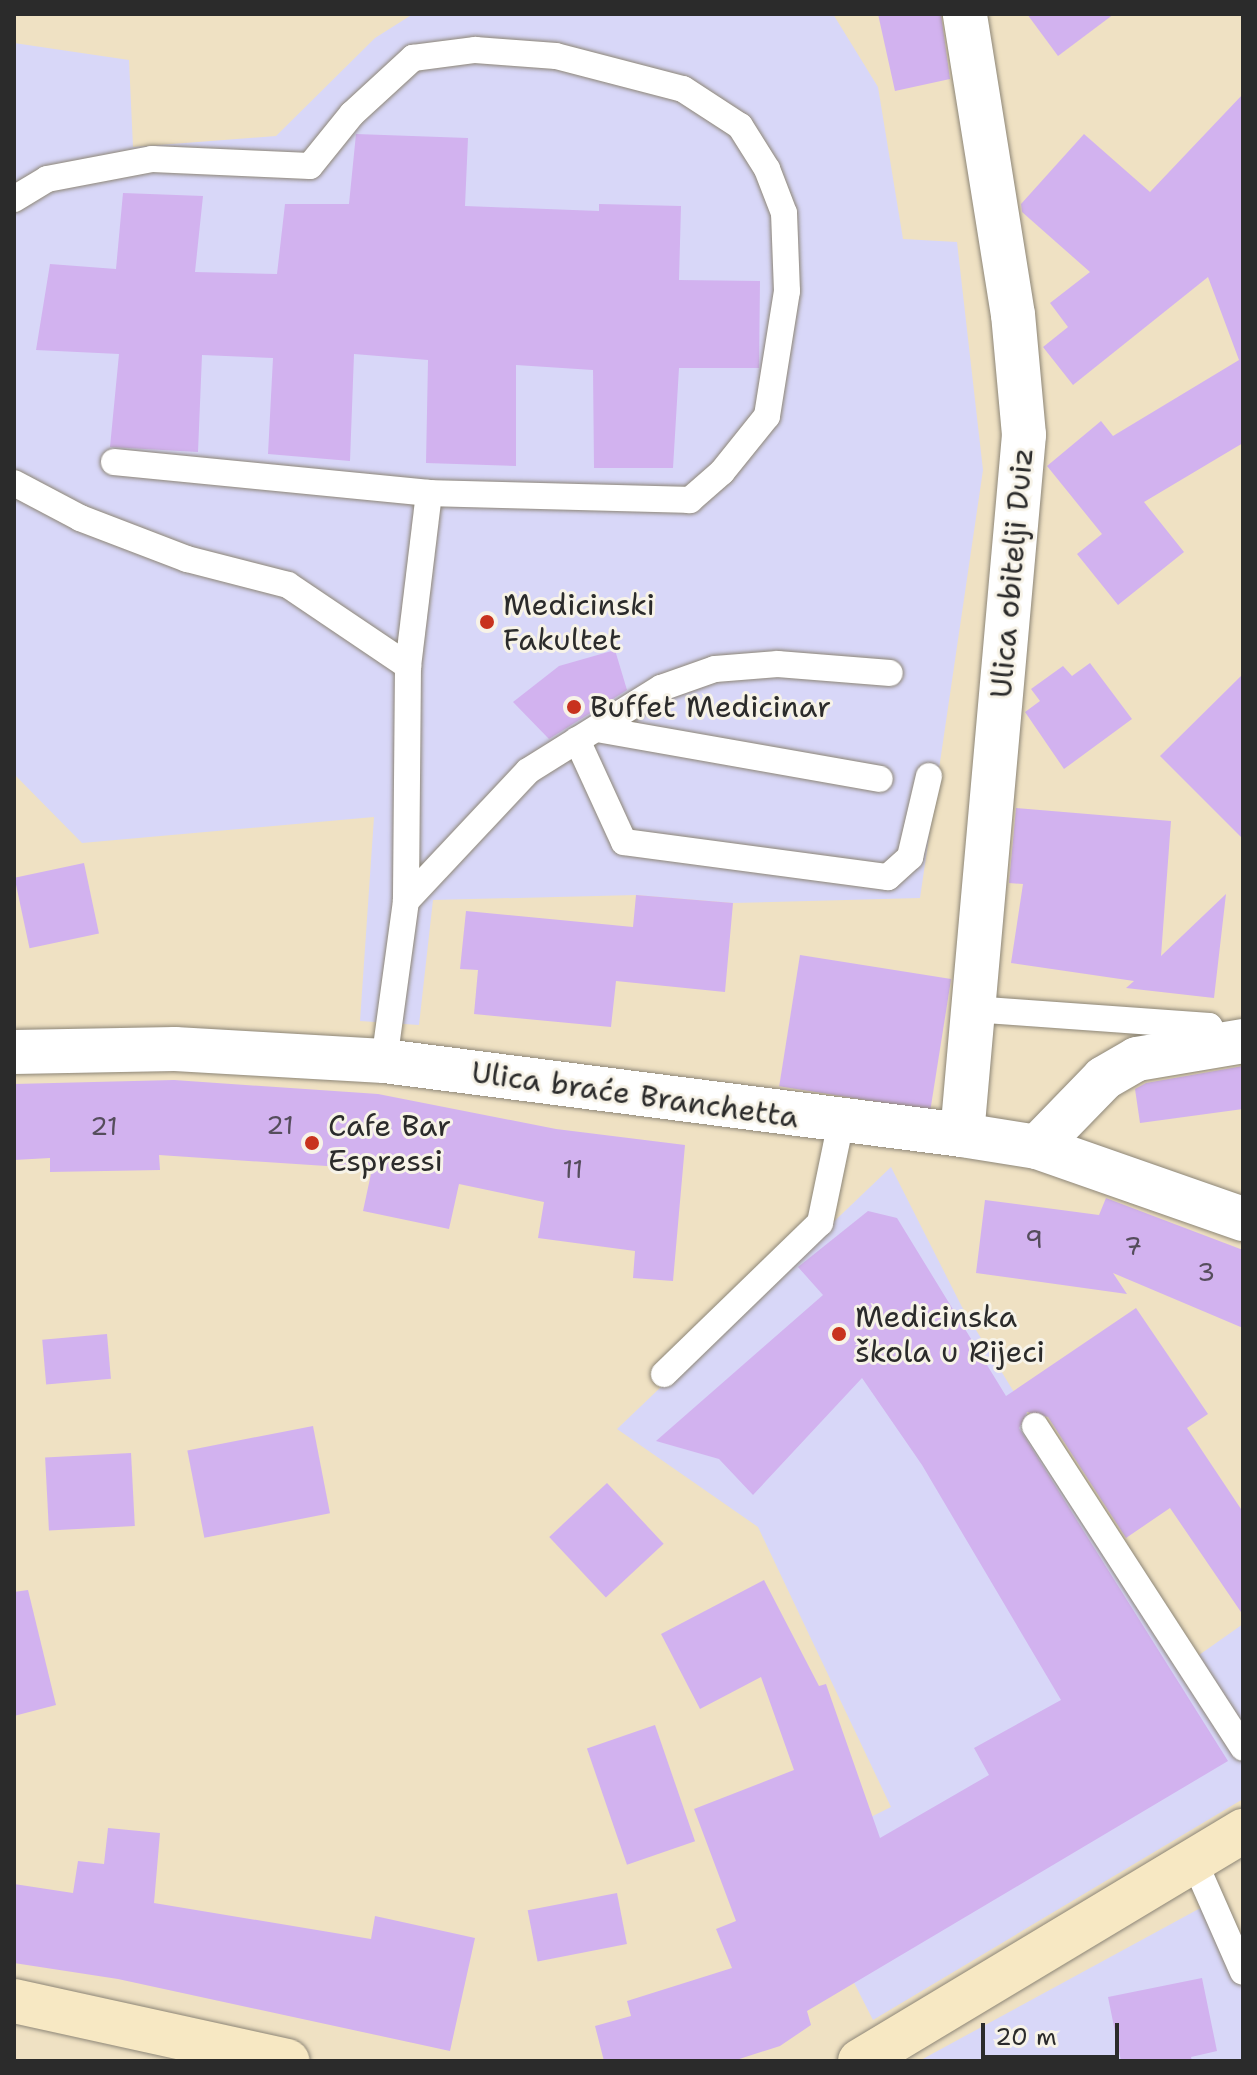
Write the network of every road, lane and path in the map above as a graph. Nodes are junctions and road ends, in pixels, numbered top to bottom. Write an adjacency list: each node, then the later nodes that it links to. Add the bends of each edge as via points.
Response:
1 (965, 14): 12 (street, Ulica obitelji Duiz, via 1013,315 1024,435)
2 (14, 199): 5 (lane, via 47,179 152,159 310,166 352,114 413,58 475,50 556,56 683,89 740,126 767,169 784,213 787,291 767,416 722,472 690,500)
3 (114, 462): 5 (lane)
4 (14, 483): 6 (lane, via 80,518 215,570 288,585)
5 (429, 493): 6 (lane)
6 (408, 666): 11 (lane)
7 (890, 673): 8 (lane, via 778,664 715,669 661,688)
8 (587, 734): 9 (lane, via 624,842 888,877 910,857); 10 (lane); 11 (lane, via 528,771)
9 (929, 776)
10 (880, 779)
11 (406, 901): 15 (lane)
12 (972, 1009): 13 (lane, via 1209,1026); 17 (street, Ulica obitelji Duiz)
13 (1232, 1043): 18 (street, via 1126,1065 1104,1078)
14 (14, 1052): 15 (street, Ulica braće Branchetta, via 175,1049)
15 (384, 1061): 16 (street, Ulica braće Branchetta)
16 (841, 1122): 17 (street, Ulica braće Branchetta); 20 (lane, via 820,1223)
17 (962, 1135): 18 (street, Ulica braće Branchetta)
18 (1037, 1147): 19 (street, Ulica braće Branchetta)
19 (1243, 1219)
20 (664, 1374)
21 (1035, 1426): 22 (lane)
22 (1243, 1748)
23 (1243, 1831): 24 (main road)
24 (1194, 1861): 25 (lane); 30 (main road)
25 (1243, 1972)
26 (14, 2001): 27 (main road)
27 (178, 2049): 28 (main road)
28 (244, 2057): 29 (main road)
29 (288, 2061)
30 (860, 2061)

